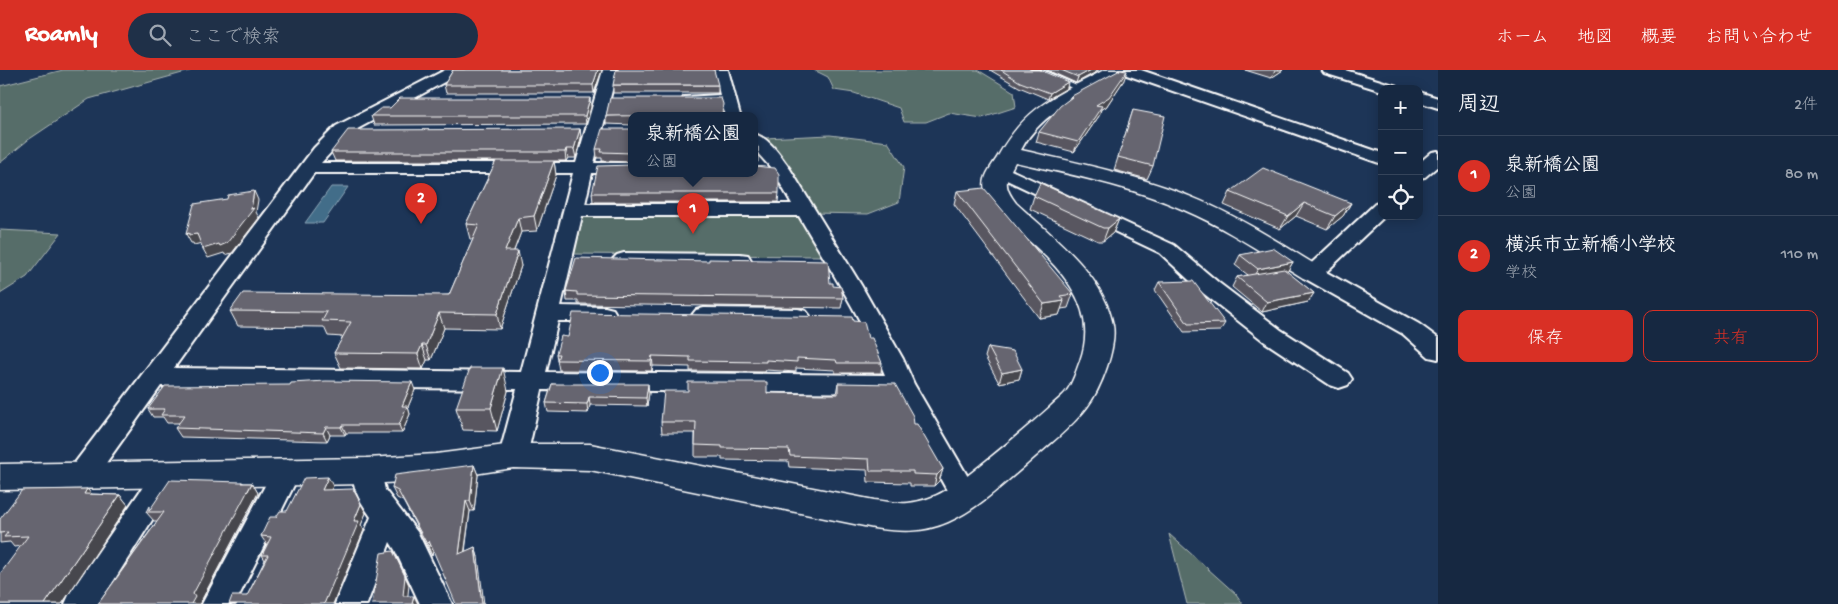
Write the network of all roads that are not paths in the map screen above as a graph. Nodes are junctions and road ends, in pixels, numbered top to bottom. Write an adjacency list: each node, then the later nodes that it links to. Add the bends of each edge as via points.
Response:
1 (456, 70): 15 (street)
2 (610, 70): 13 (street)
3 (721, 70): 18 (street)
4 (1035, 70): 9 (lane)
5 (1117, 70): 9 (street)
6 (1126, 70): 26 (street)
7 (1329, 70): 8 (street)
8 (1378, 85)
9 (1082, 89): 27 (street, via 1031,122)
10 (1423, 98): 17 (street)
11 (431, 99): 15 (street)
12 (584, 99): 13 (street)
13 (602, 99): 14 (street); 21 (street)
14 (622, 99)
15 (398, 100): 23 (street)
16 (670, 100): 18 (street)
17 (1438, 103)
18 (731, 108)
19 (370, 131): 23 (street)
20 (576, 131): 21 (street)
21 (594, 131): 22 (street); 29 (street)
22 (613, 131)
23 (341, 132): 28 (street)
24 (758, 143): 35 (street, via 771,155 772,169)
25 (1438, 156): 31 (street)
26 (1378, 158)
27 (1004, 162): 39 (street, via 1156,190 1227,223); 46 (street, via 1167,249 1258,324); 55 (street, via 995,180 997,193 1008,208 1070,267 1088,291 1100,328 1097,353 1077,399 1042,434)
28 (309, 168): 29 (street); 45 (street)
29 (584, 168): 30 (street); 34 (street)
30 (628, 168)
31 (1423, 170)
32 (1423, 174): 33 (street)
33 (1438, 179)
34 (574, 210): 35 (street); 37 (street)
35 (805, 210): 48 (street, via 825,261 850,285 857,318 891,359)
36 (1378, 212): 39 (street)
37 (581, 259): 38 (street); 40 (street)
38 (757, 260)
39 (1312, 273): 44 (street, via 1411,329)
40 (548, 313): 41 (street); 47 (street)
41 (624, 315)
42 (681, 315): 43 (street)
43 (817, 317)
44 (1438, 351)
45 (155, 377): 47 (street); 52 (street)
46 (1338, 379)
47 (532, 381): 48 (street); 49 (street)
48 (901, 384): 55 (street)
49 (513, 456): 50 (street); 55 (street, via 590,457 841,509 906,518 936,512)
50 (367, 471): 51 (street); 56 (street, via 371,494)
51 (286, 473): 53 (street); 58 (street)
52 (81, 476): 53 (street); 54 (street)
53 (166, 476): 57 (street)
54 (3, 480)
55 (965, 497)
56 (389, 517): 59 (street, via 380,528); 60 (street, via 407,542)
57 (81, 604)
58 (218, 604)
59 (351, 604)
60 (436, 604)

